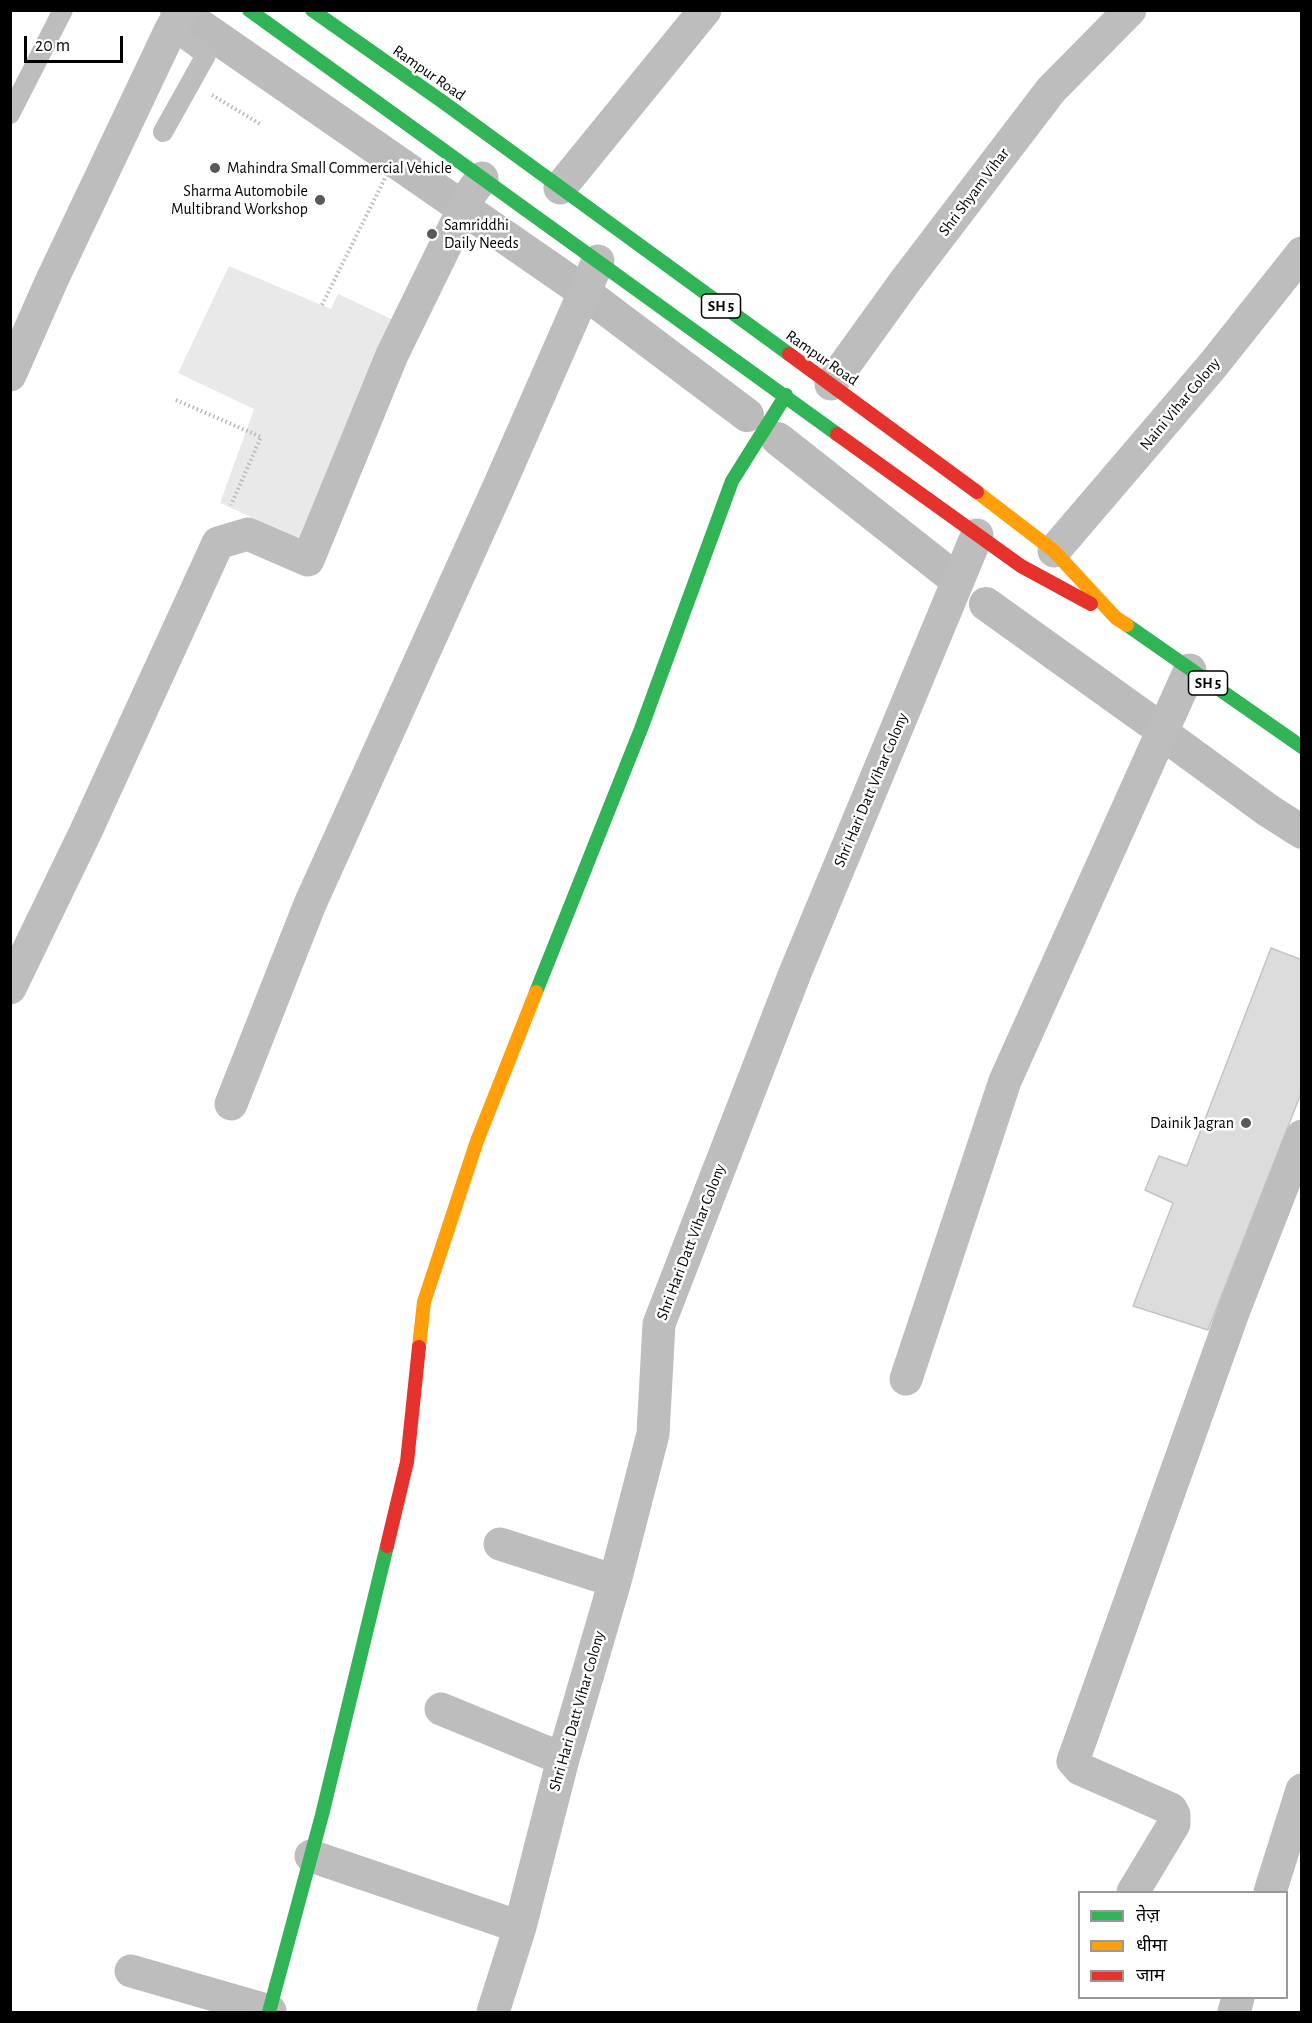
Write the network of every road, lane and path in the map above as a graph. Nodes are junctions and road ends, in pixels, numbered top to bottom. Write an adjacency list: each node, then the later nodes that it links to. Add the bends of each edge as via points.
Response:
1 (63, 10): 8 (lane)
2 (249, 10): 13 (main road)
3 (312, 10): 12 (main road, Rampur Road / SH 5)
4 (705, 10): 12 (street)
5 (1130, 10): 18 (street, Shri Shyam Vihar, via 1051,90)
6 (177, 20): 7 (lane, via 206,55); 17 (street)
7 (190, 82): 9 (path); 10 (lane)
8 (10, 114)
9 (260, 124)
10 (163, 132)
11 (398, 153): 16 (path)
12 (560, 188): 18 (main road, Rampur Road / SH 5)
13 (470, 197): 15 (main road); 21 (street, via 393,355 308,560)
14 (1302, 253): 23 (street, Naini Vihar Colony, via 1213,365)
15 (598, 261): 19 (main road); 28 (street, via 310,904)
16 (322, 305)
17 (10, 375)
18 (831, 384): 23 (main road, Rampur Road / SH 5)
19 (786, 395): 22 (main road); 36 (main road, via 732,481 641,729 477,1141 424,1302 407,1462)
20 (176, 400): 21 (path, via 261,437 222,524)
21 (248, 534): 27 (street, via 218,543)
22 (977, 535): 24 (main road, via 1021,566); 32 (street, Shri Hari Datt Vihar Colony, via 795,973 659,1324 653,1434)
23 (1054, 551): 24 (main road, Rampur Road / SH 5)
24 (1116, 618): 25 (main road, Rampur Road / SH 5)
25 (1190, 670): 26 (main road, Rampur Road / SH 5); 30 (street, via 1005,1081)
26 (1302, 747)
27 (10, 988)
28 (231, 1104)
29 (1302, 1136): 37 (street, via 1234,1310 1073,1761 1080,1769 1171,1809 1174,1815 1174,1824)
30 (906, 1380)
31 (500, 1544): 32 (street)
32 (615, 1581): 34 (street, Shri Hari Datt Vihar Colony)
33 (441, 1709): 34 (street)
34 (562, 1759): 39 (street, Shri Hari Datt Vihar Colony)
35 (1302, 1790): 38 (street)
36 (311, 1856): 39 (street); 41 (main road)
37 (1134, 1891)
38 (1271, 1891)
39 (520, 1927): 42 (street, Shri Hari Datt Vihar Colony)
40 (131, 1971): 41 (street)
41 (270, 2012)
42 (493, 2013)

